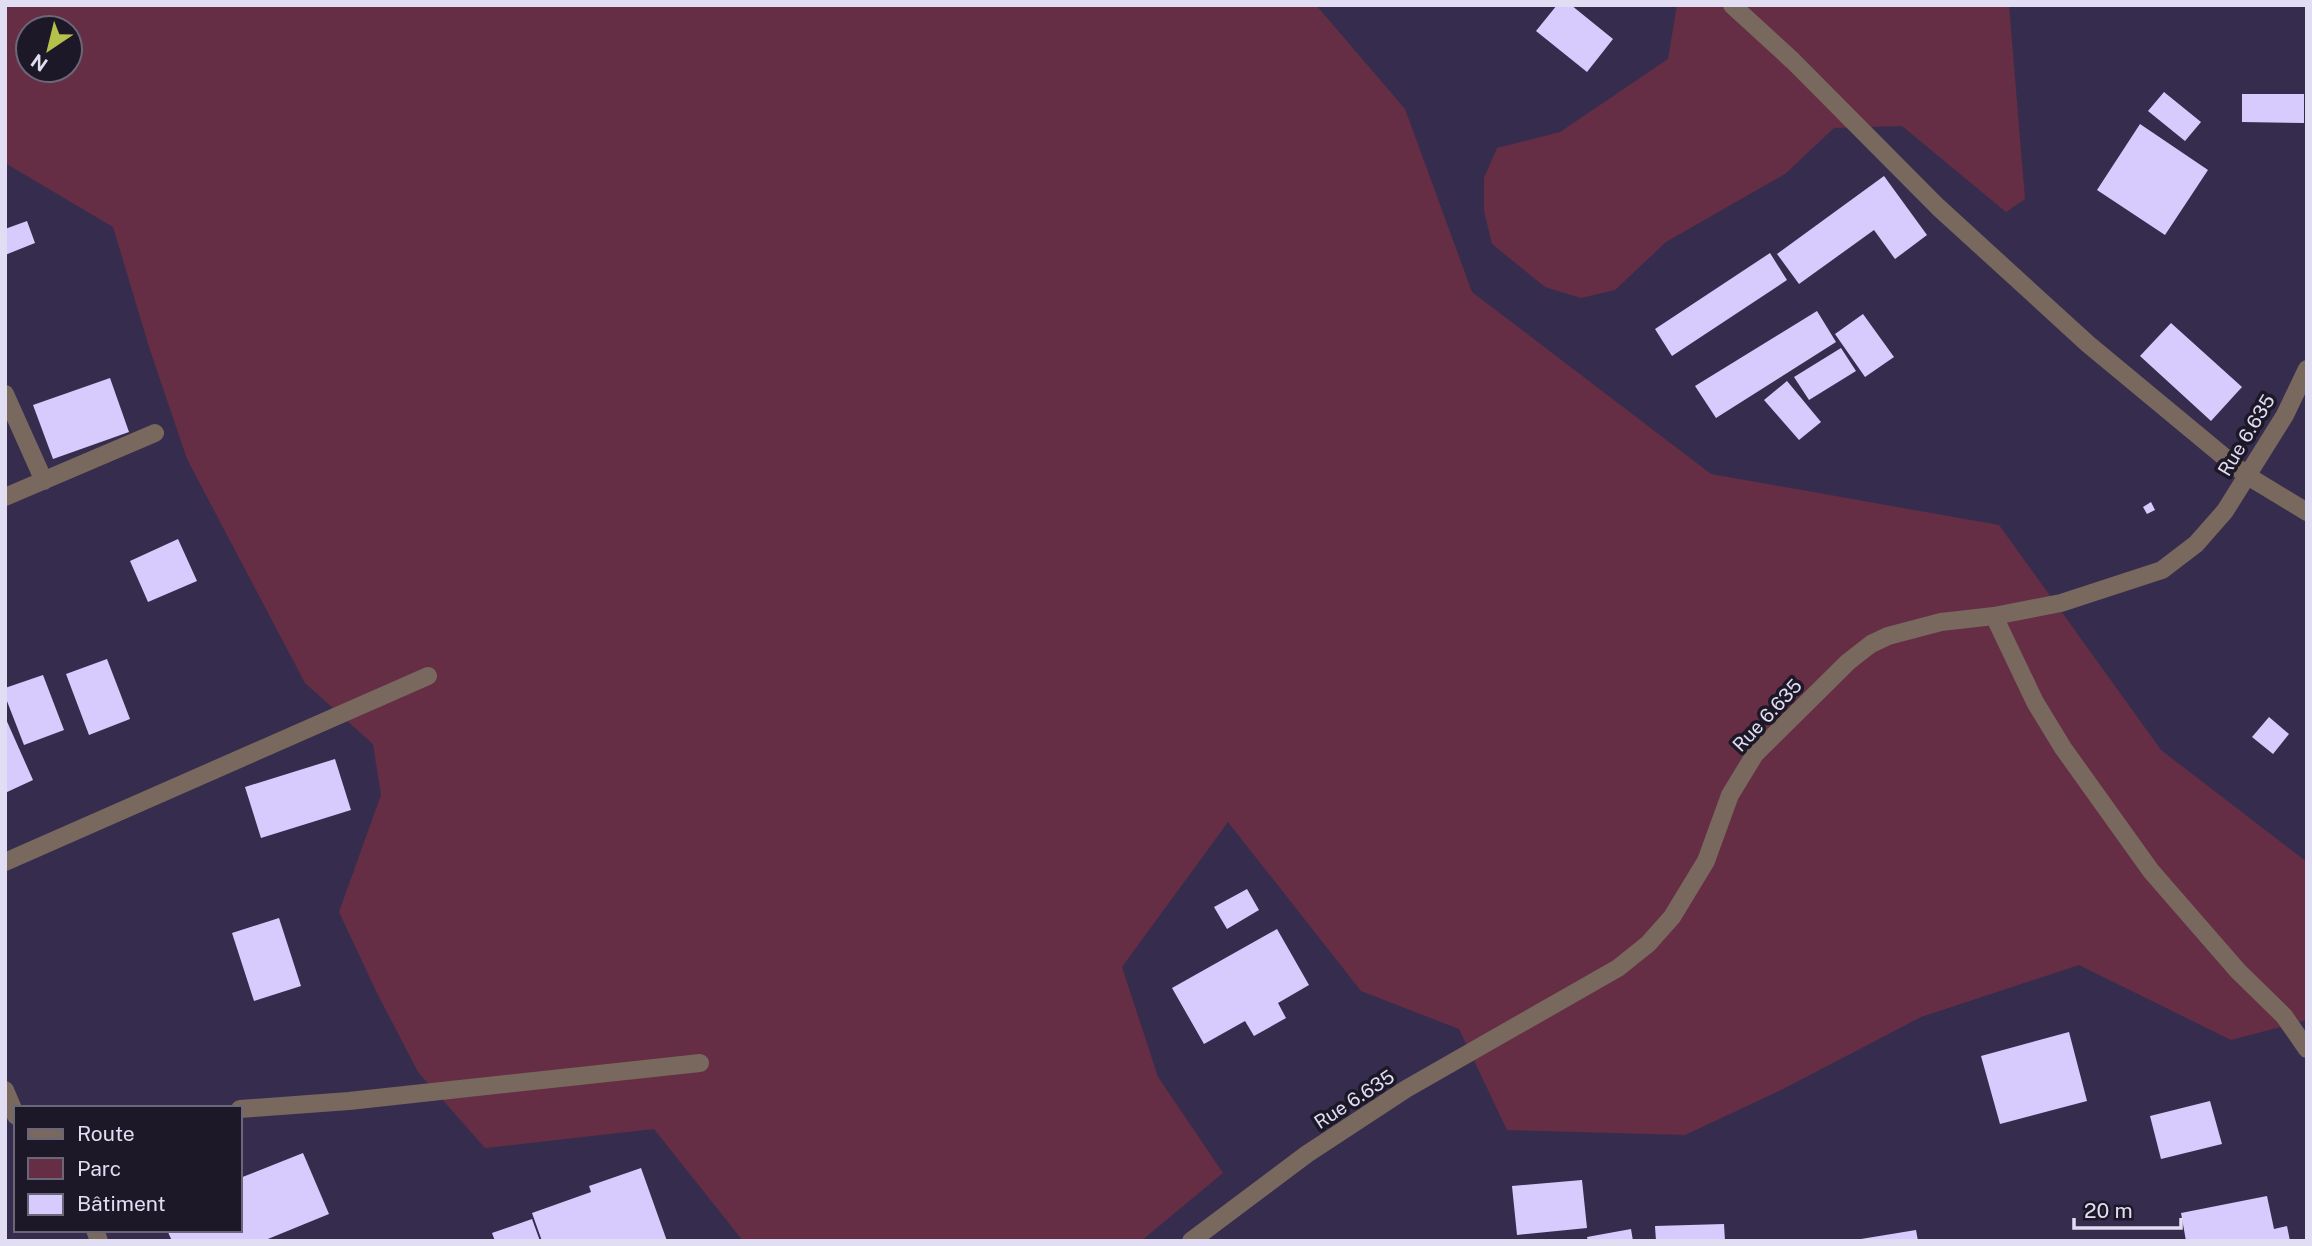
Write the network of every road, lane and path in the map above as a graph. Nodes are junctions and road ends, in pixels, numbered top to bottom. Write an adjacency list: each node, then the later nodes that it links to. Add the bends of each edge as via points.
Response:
1 (1732, 5): 5 (street, via 1948,216 2088,344)
2 (2307, 369): 5 (street, Rue 6.635, via 2285,415)
3 (5, 394): 6 (street)
4 (155, 433): 6 (street)
5 (2246, 475): 8 (street); 9 (street, Rue 6.635, via 2225,511 2196,544 2162,570 2061,603)
6 (44, 481): 7 (street)
7 (5, 497)
8 (2307, 512)
9 (1994, 617): 12 (street, via 2063,748 2151,871 2284,1016); 17 (street, Rue 6.635, via 1941,622 1871,644 1755,754 1730,796 1706,861 1672,917 1648,944 1618,968 1406,1089 1307,1154)
10 (428, 676): 11 (street)
11 (5, 862)
12 (2307, 1049)
13 (701, 1063): 15 (street)
14 (5, 1090): 16 (street)
15 (242, 1109)
16 (14, 1111)
17 (1191, 1241)

